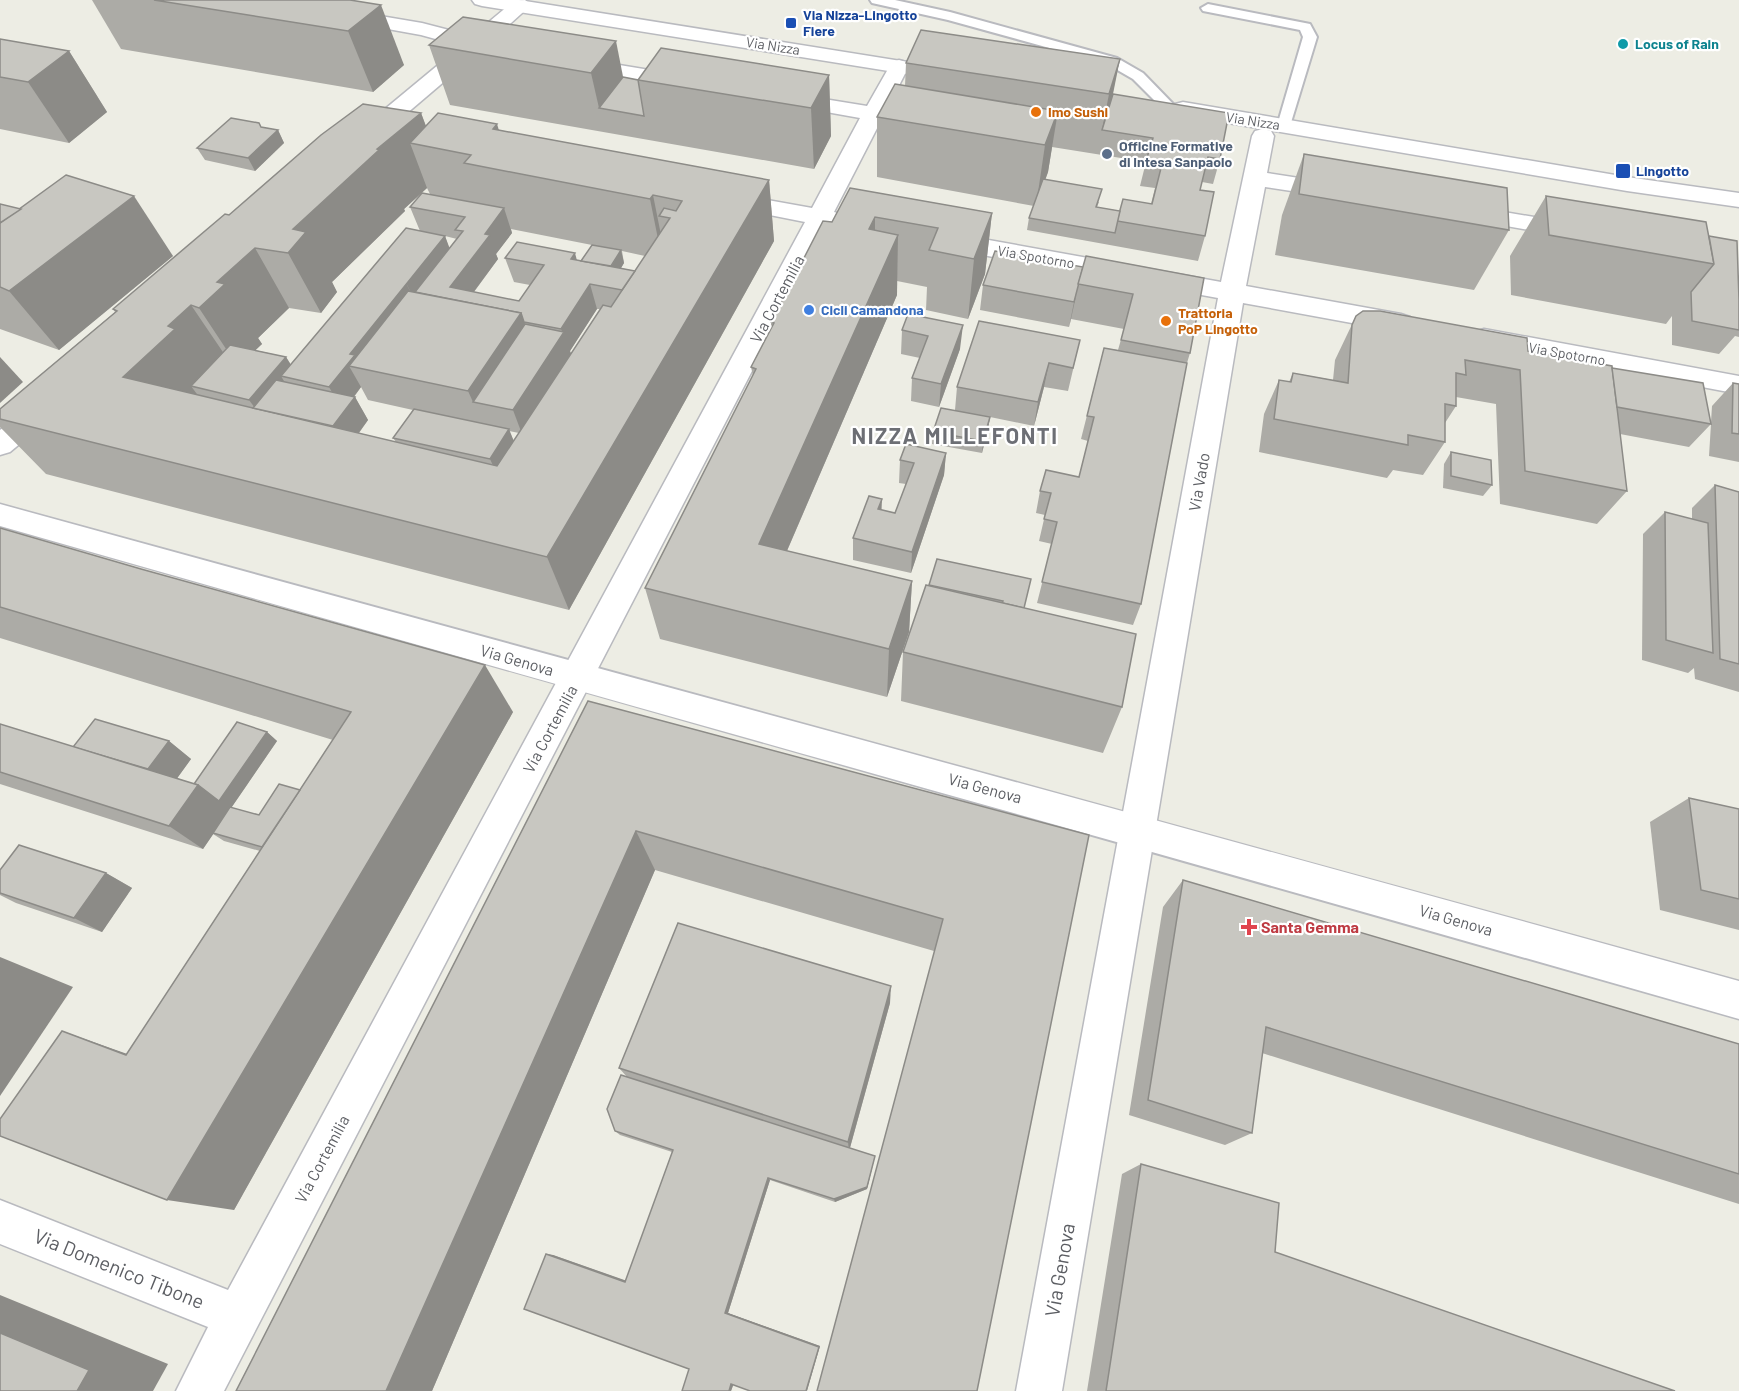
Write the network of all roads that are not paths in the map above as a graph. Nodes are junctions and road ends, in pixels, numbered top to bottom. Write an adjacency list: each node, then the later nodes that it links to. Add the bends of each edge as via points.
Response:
1 (482, 0): 3 (street, Via Nizza)
2 (877, 0): 14 (lane, via 950,16 1112,62 1138,76)
3 (525, 2): 6 (street); 9 (street, Via Nizza)
4 (333, 5): 6 (street)
5 (1208, 8): 16 (lane, via 1305,27 1310,37)
6 (476, 43): 7 (street); 17 (street, via 359,142)
7 (507, 52)
8 (554, 60): 11 (street)
9 (899, 66): 10 (street, Via Nizza); 15 (street, Via Cortemilia)
10 (972, 78)
11 (707, 86)
12 (766, 96): 15 (street)
13 (1134, 101): 14 (street, Via Nizza)
14 (1169, 106): 16 (street, Via Nizza)
15 (873, 114): 23 (street, Via Cortemilia)
16 (1271, 128): 18 (street, Via Vado); 21 (street, Via Nizza)
17 (392, 138)
18 (1254, 178): 19 (street); 27 (street, Via Vado)
19 (1357, 195)
20 (709, 197): 23 (street)
21 (1739, 200)
22 (1438, 208): 25 (street)
23 (820, 217): 24 (street); 34 (street, Via Cortemilia)
24 (863, 225)
25 (1600, 235)
26 (921, 236): 27 (street, Via Spotorno)
27 (1232, 292): 28 (street, Via Spotorno); 35 (street, Via Vado)
28 (1427, 328)
29 (1462, 334): 30 (street, Via Spotorno)
30 (1739, 385)
31 (61, 394): 32 (street)
32 (0, 445)
33 (0, 515): 34 (street, Via Genova)
34 (577, 677): 35 (street, Via Genova); 38 (street, Via Cortemilia)
35 (1138, 830): 36 (street, Via Genova); 40 (street, Via Genova)
36 (1739, 1000)
37 (0, 1222): 38 (street, Via Domenico Tibone)
38 (238, 1317): 39 (street, Via Cortemilia)
39 (199, 1391)
40 (1039, 1391)

